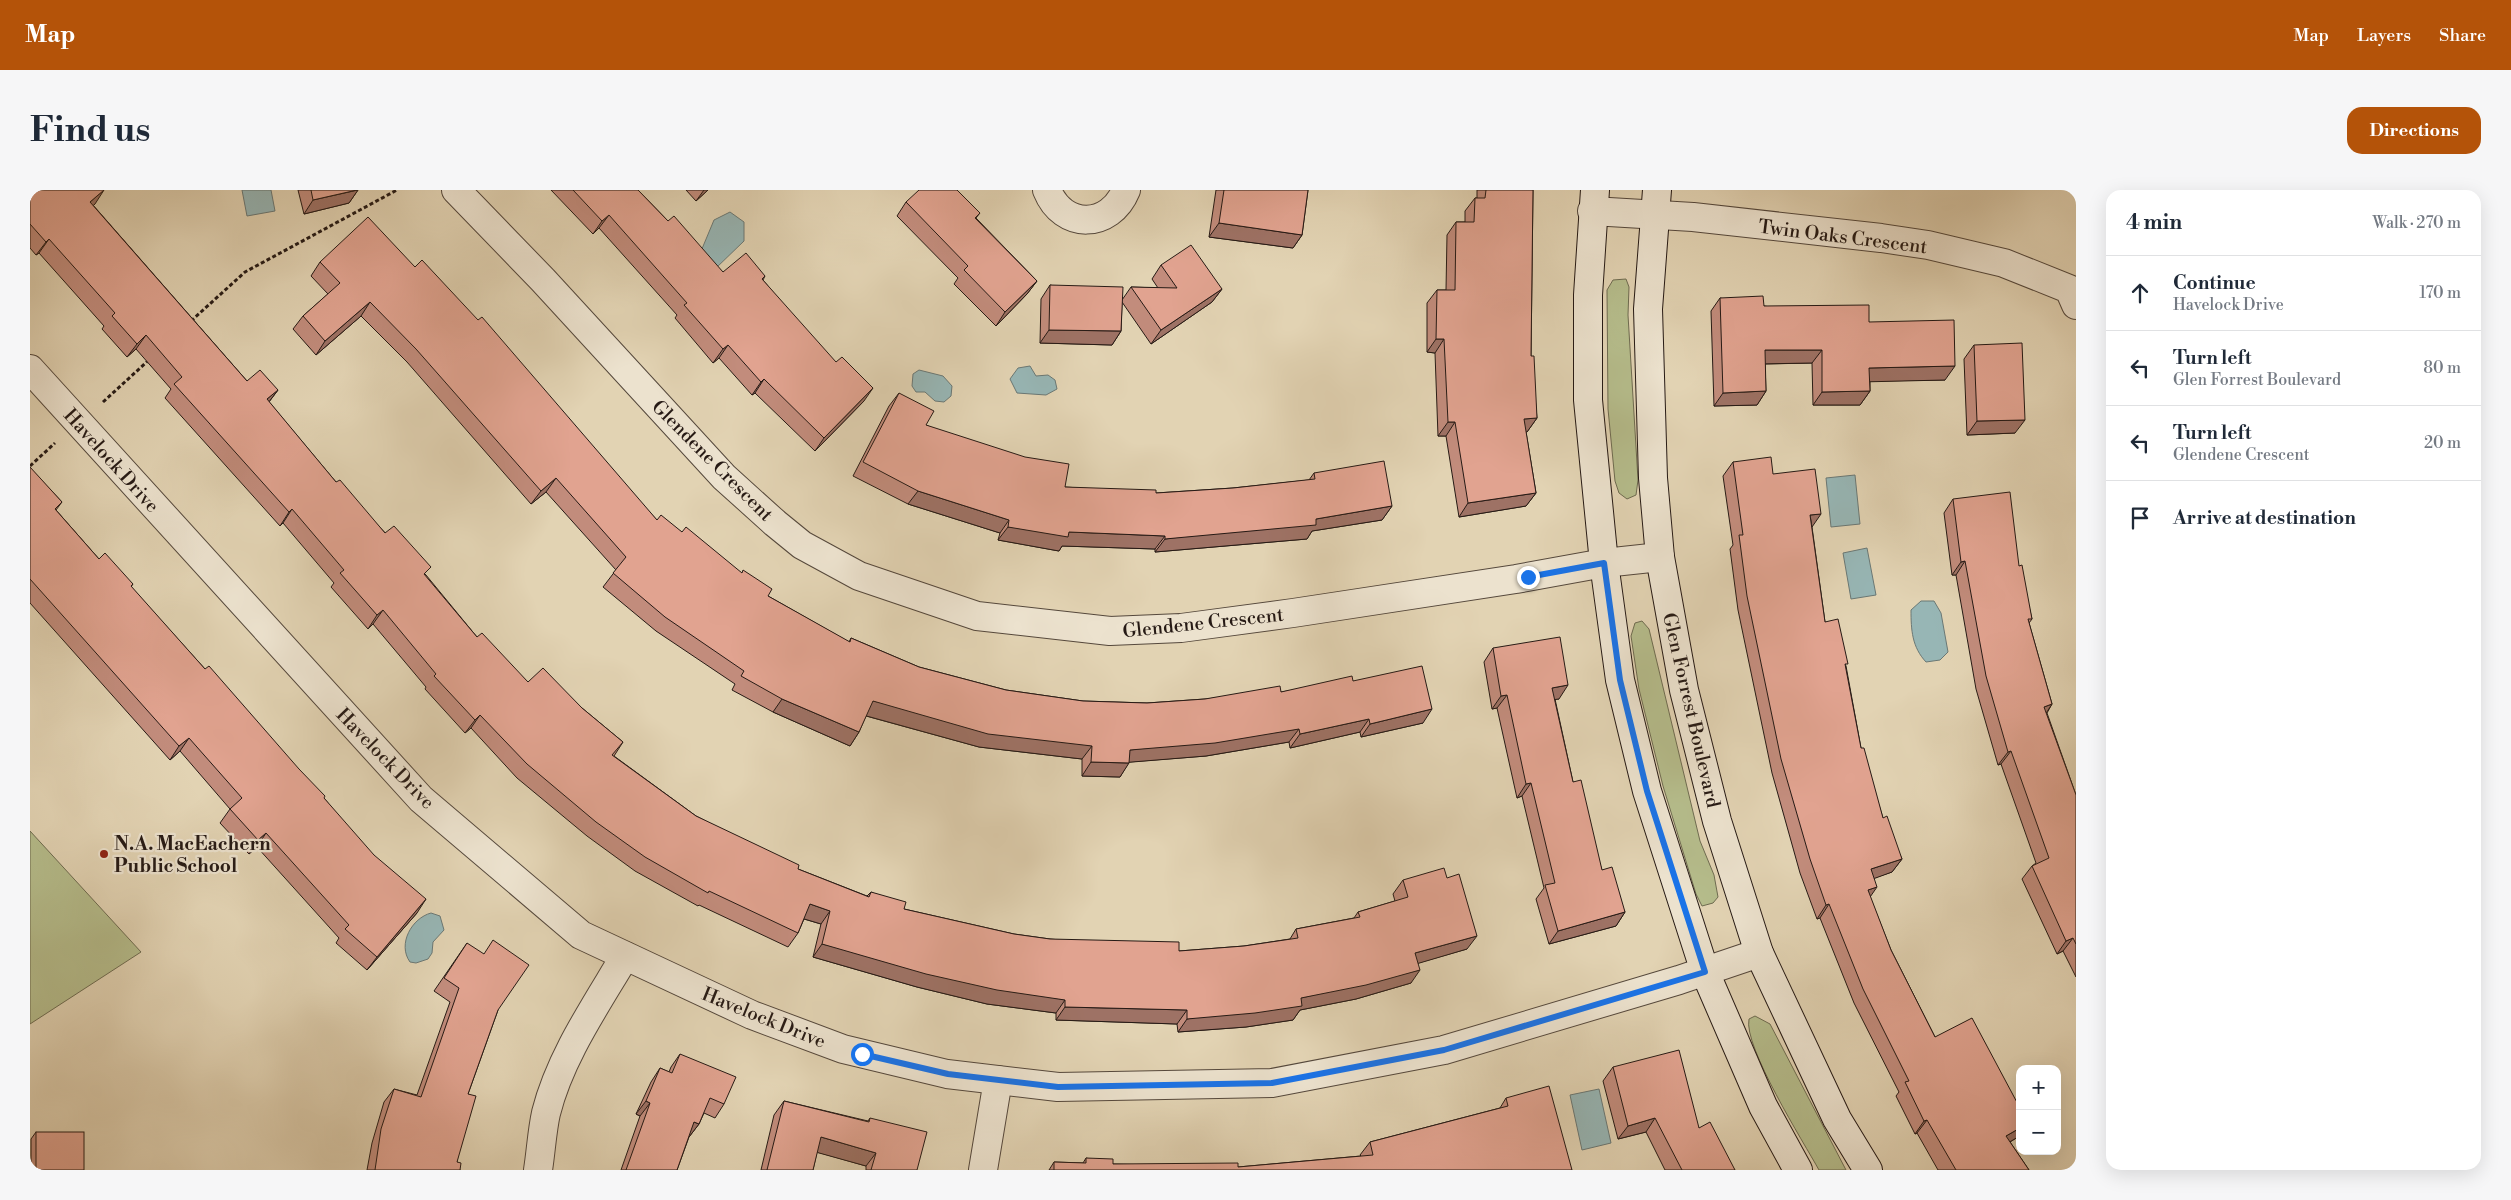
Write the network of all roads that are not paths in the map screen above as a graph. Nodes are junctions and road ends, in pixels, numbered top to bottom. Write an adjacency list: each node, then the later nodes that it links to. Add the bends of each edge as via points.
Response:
1 (456, 190): 9 (street, Glendene Crescent, via 724,477 775,523 802,545 859,576 977,616 1110,631 1180,628)
2 (1047, 190): 3 (street, via 1058,209 1070,217 1084,220 1099,218 1112,211)
3 (1126, 190)
4 (1594, 201): 5 (street, Twin Oaks Crescent); 9 (street, via 1588,305 1588,400)
5 (1656, 202): 6 (street, Twin Oaks Crescent, via 1928,245 2004,263 2069,289); 8 (street, Glen Forrest Boulevard, via 1648,308 1652,478)
6 (2076, 305)
7 (30, 369): 11 (street, Havelock Drive, via 421,800 581,935)
8 (1660, 557): 9 (street, Glendene Crescent); 10 (street, Glen Forrest Boulevard, via 1684,690 1718,821)
9 (1604, 563): 12 (street, via 1620,680 1647,791)
10 (1759, 953): 12 (street, Havelock Drive); 17 (street, Glen Forrest Boulevard, via 1834,1111)
11 (625, 956): 13 (street, Havelock Drive, via 752,1015 843,1049 948,1074); 14 (street, via 556,1086 546,1113)
12 (1705, 972): 13 (street, Havelock Drive, via 1444,1050 1272,1083 1058,1087); 16 (street, via 1763,1106)
13 (998, 1080): 15 (street)
14 (538, 1170)
15 (983, 1170)
16 (1798, 1170)
17 (1868, 1170)

